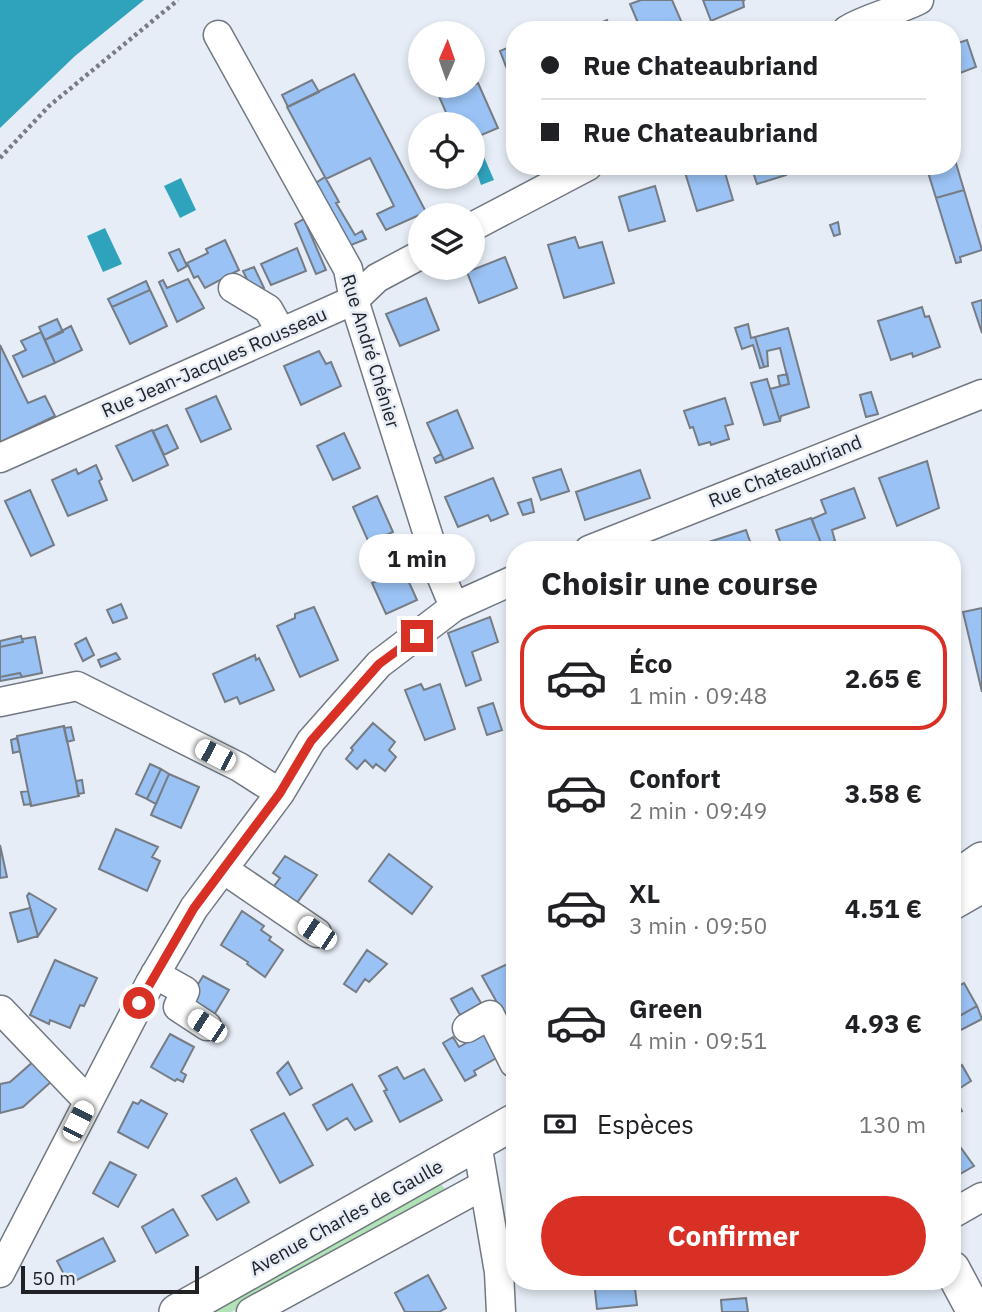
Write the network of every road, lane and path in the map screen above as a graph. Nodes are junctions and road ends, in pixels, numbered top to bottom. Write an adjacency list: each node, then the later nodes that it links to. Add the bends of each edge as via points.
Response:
1 (178, 0): 5 (path, via 49,106)
2 (919, 0): 3 (street)
3 (866, 21)
4 (218, 35): 10 (street, Rue André Chénier, via 348,269)
5 (0, 158)
6 (570, 175): 7 (street)
7 (485, 219)
8 (408, 261): 10 (street, Rue Jean-Jacques Rousseau, via 377,278)
9 (233, 288): 11 (street, via 268,309)
10 (354, 300): 11 (street, Rue Jean-Jacques Rousseau); 16 (street, Rue André Chénier)
11 (281, 332): 13 (street, Rue Jean-Jacques Rousseau)
12 (982, 394): 14 (street, Rue Chateaubriand)
13 (0, 458)
14 (612, 541)
15 (506, 584): 16 (street)
16 (454, 607): 18 (street, via 379,664 311,741)
17 (0, 702): 18 (street, via 77,686 239,767)
18 (280, 793): 22 (street)
19 (982, 843): 20 (main road)
20 (961, 851)
21 (982, 860): 23 (main road)
22 (223, 869): 26 (street); 27 (street)
23 (961, 875)
24 (982, 889): 25 (street)
25 (961, 901)
26 (317, 933)
27 (155, 974): 29 (street, via 184,991 178,1007); 32 (street)
28 (1, 1010): 32 (street)
29 (207, 1026)
30 (467, 1028): 31 (street, via 490,1015)
31 (506, 1047)
32 (88, 1101): 38 (street)
33 (506, 1127): 34 (main road, Avenue Charles de Gaulle)
34 (477, 1143): 35 (street); 40 (main road, Avenue Charles de Gaulle)
35 (484, 1185): 41 (street); 42 (street)
36 (982, 1197): 37 (street)
37 (961, 1209)
38 (0, 1273)
39 (961, 1286): 43 (main road)
40 (177, 1312)
41 (251, 1312)
42 (501, 1312)
43 (975, 1312)

